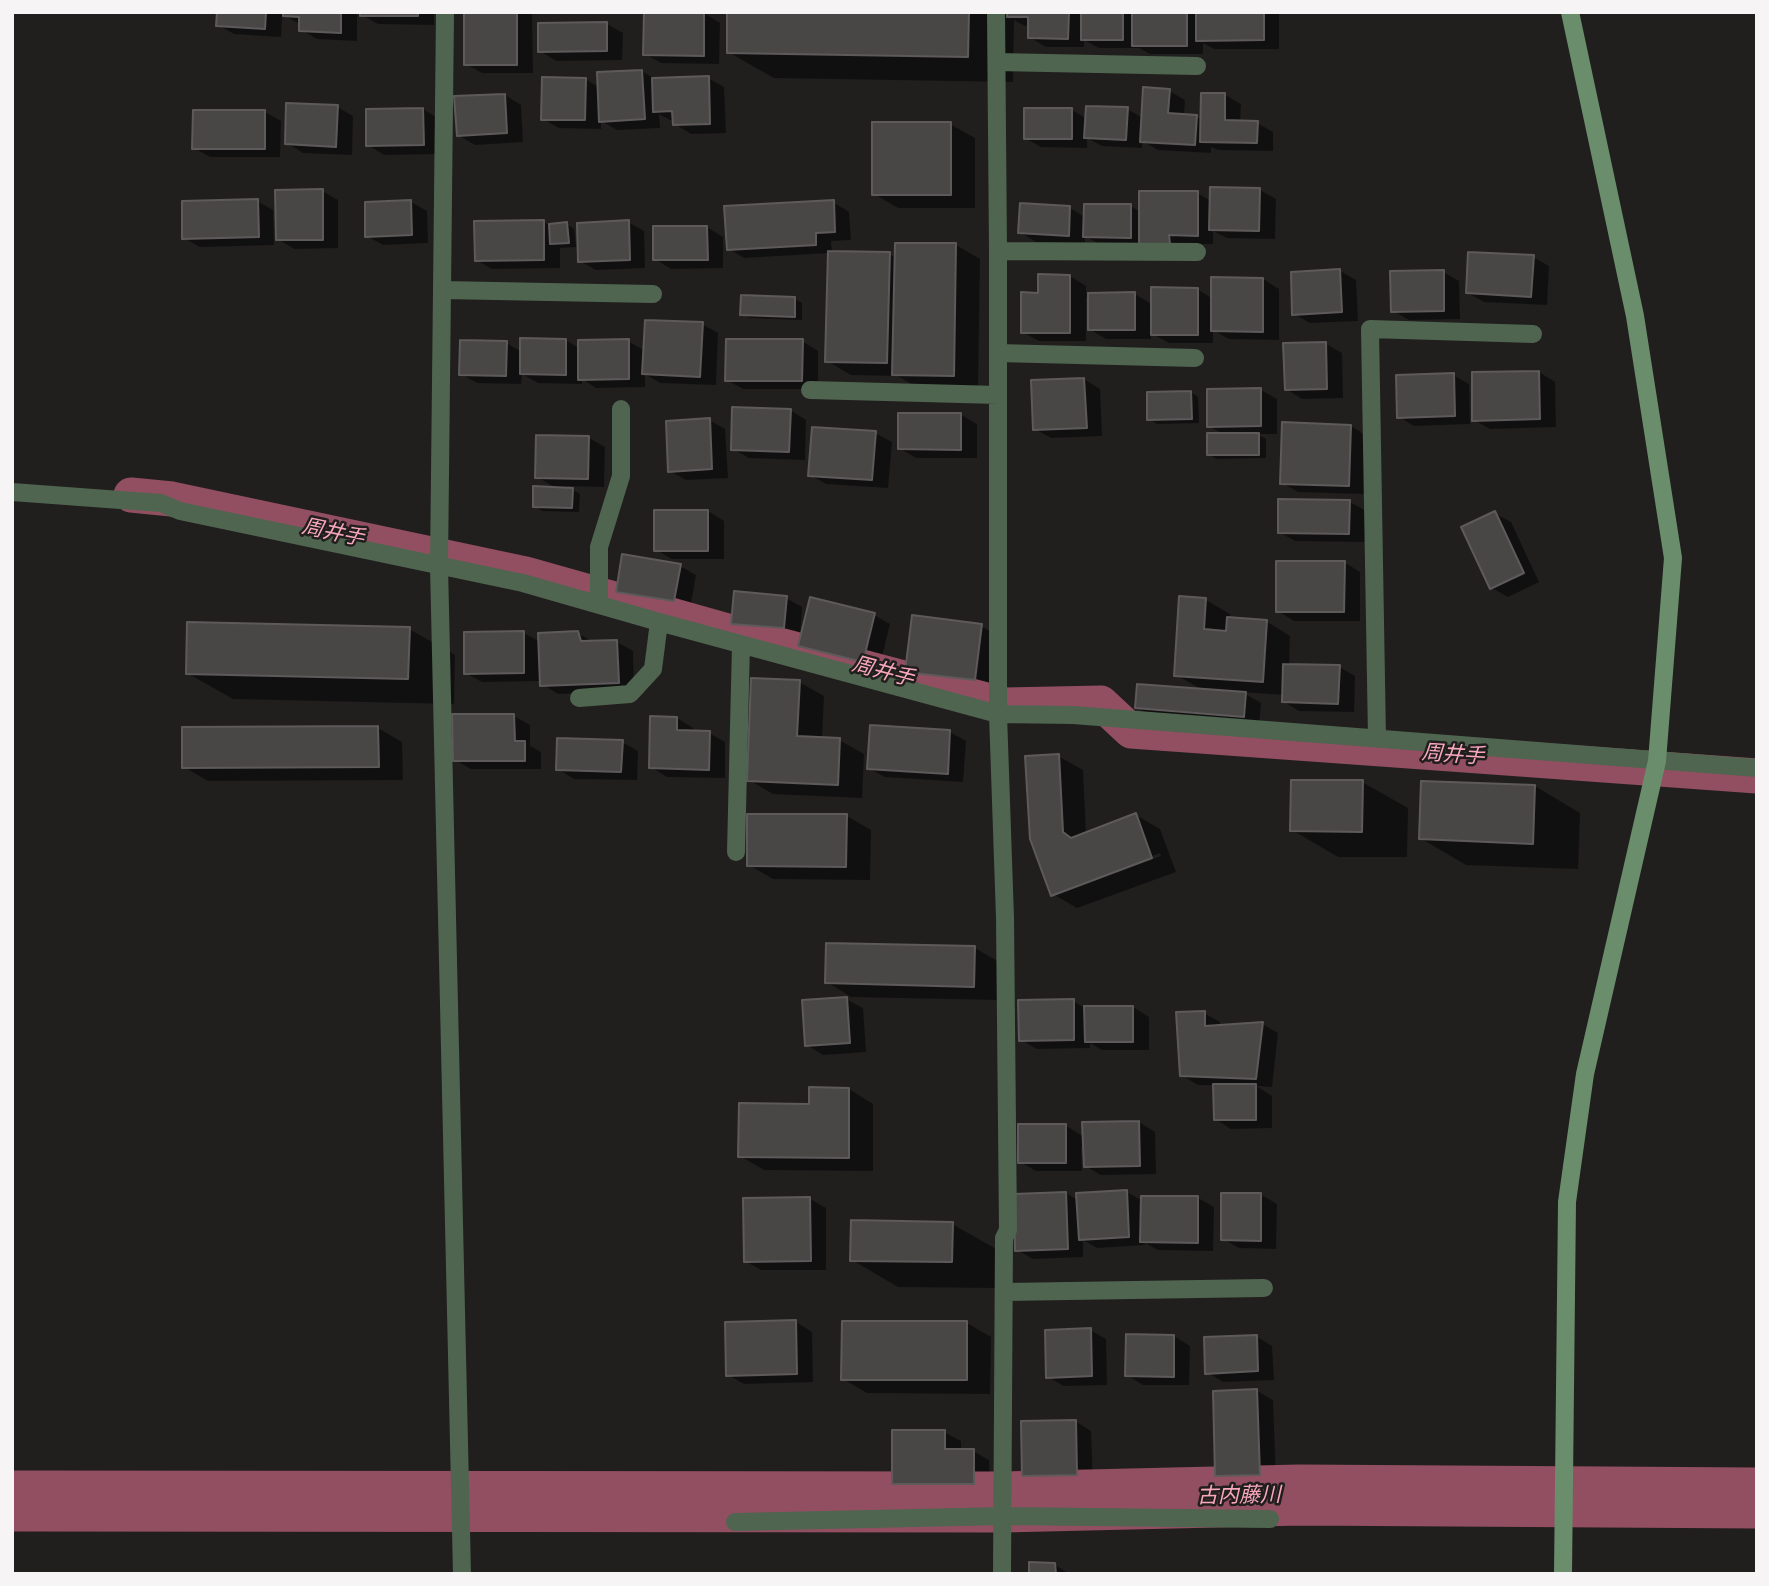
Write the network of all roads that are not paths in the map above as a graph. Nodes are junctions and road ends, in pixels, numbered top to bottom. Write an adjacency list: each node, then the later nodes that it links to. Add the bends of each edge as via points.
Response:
1 (445, 12): 8 (street)
2 (996, 12): 4 (street)
3 (1570, 12): 24 (street, via 1635,316 1673,558)
4 (997, 62): 5 (street); 6 (street)
5 (1196, 66)
6 (998, 251): 7 (street); 11 (street)
7 (1197, 252)
8 (443, 289): 9 (street); 17 (street)
9 (653, 294)
10 (1533, 334): 23 (street, via 1370,329)
11 (998, 353): 12 (street); 14 (street)
12 (1195, 358)
13 (810, 390): 14 (street)
14 (998, 395): 22 (street)
15 (621, 409): 18 (street, via 621,476 599,547)
16 (12, 492): 17 (street, via 161,503 180,511)
17 (439, 566): 18 (street); 32 (street)
18 (598, 604): 19 (street)
19 (659, 622): 20 (street); 21 (street, via 653,668 630,694)
20 (741, 644): 22 (street); 26 (street)
21 (579, 698)
22 (998, 714): 23 (street, via 1073,715); 28 (street, via 1006,945 1008,1230)
23 (1377, 738): 24 (street)
24 (1657, 761): 25 (street); 34 (street, via 1585,1074 1567,1202)
25 (1757, 768)
26 (736, 852)
27 (1265, 1288): 28 (street)
28 (1004, 1292): 29 (street)
29 (1004, 1517): 30 (street); 31 (street); 33 (street)
30 (1270, 1519)
31 (735, 1522)
32 (462, 1574)
33 (1002, 1574)
34 (1563, 1574)

